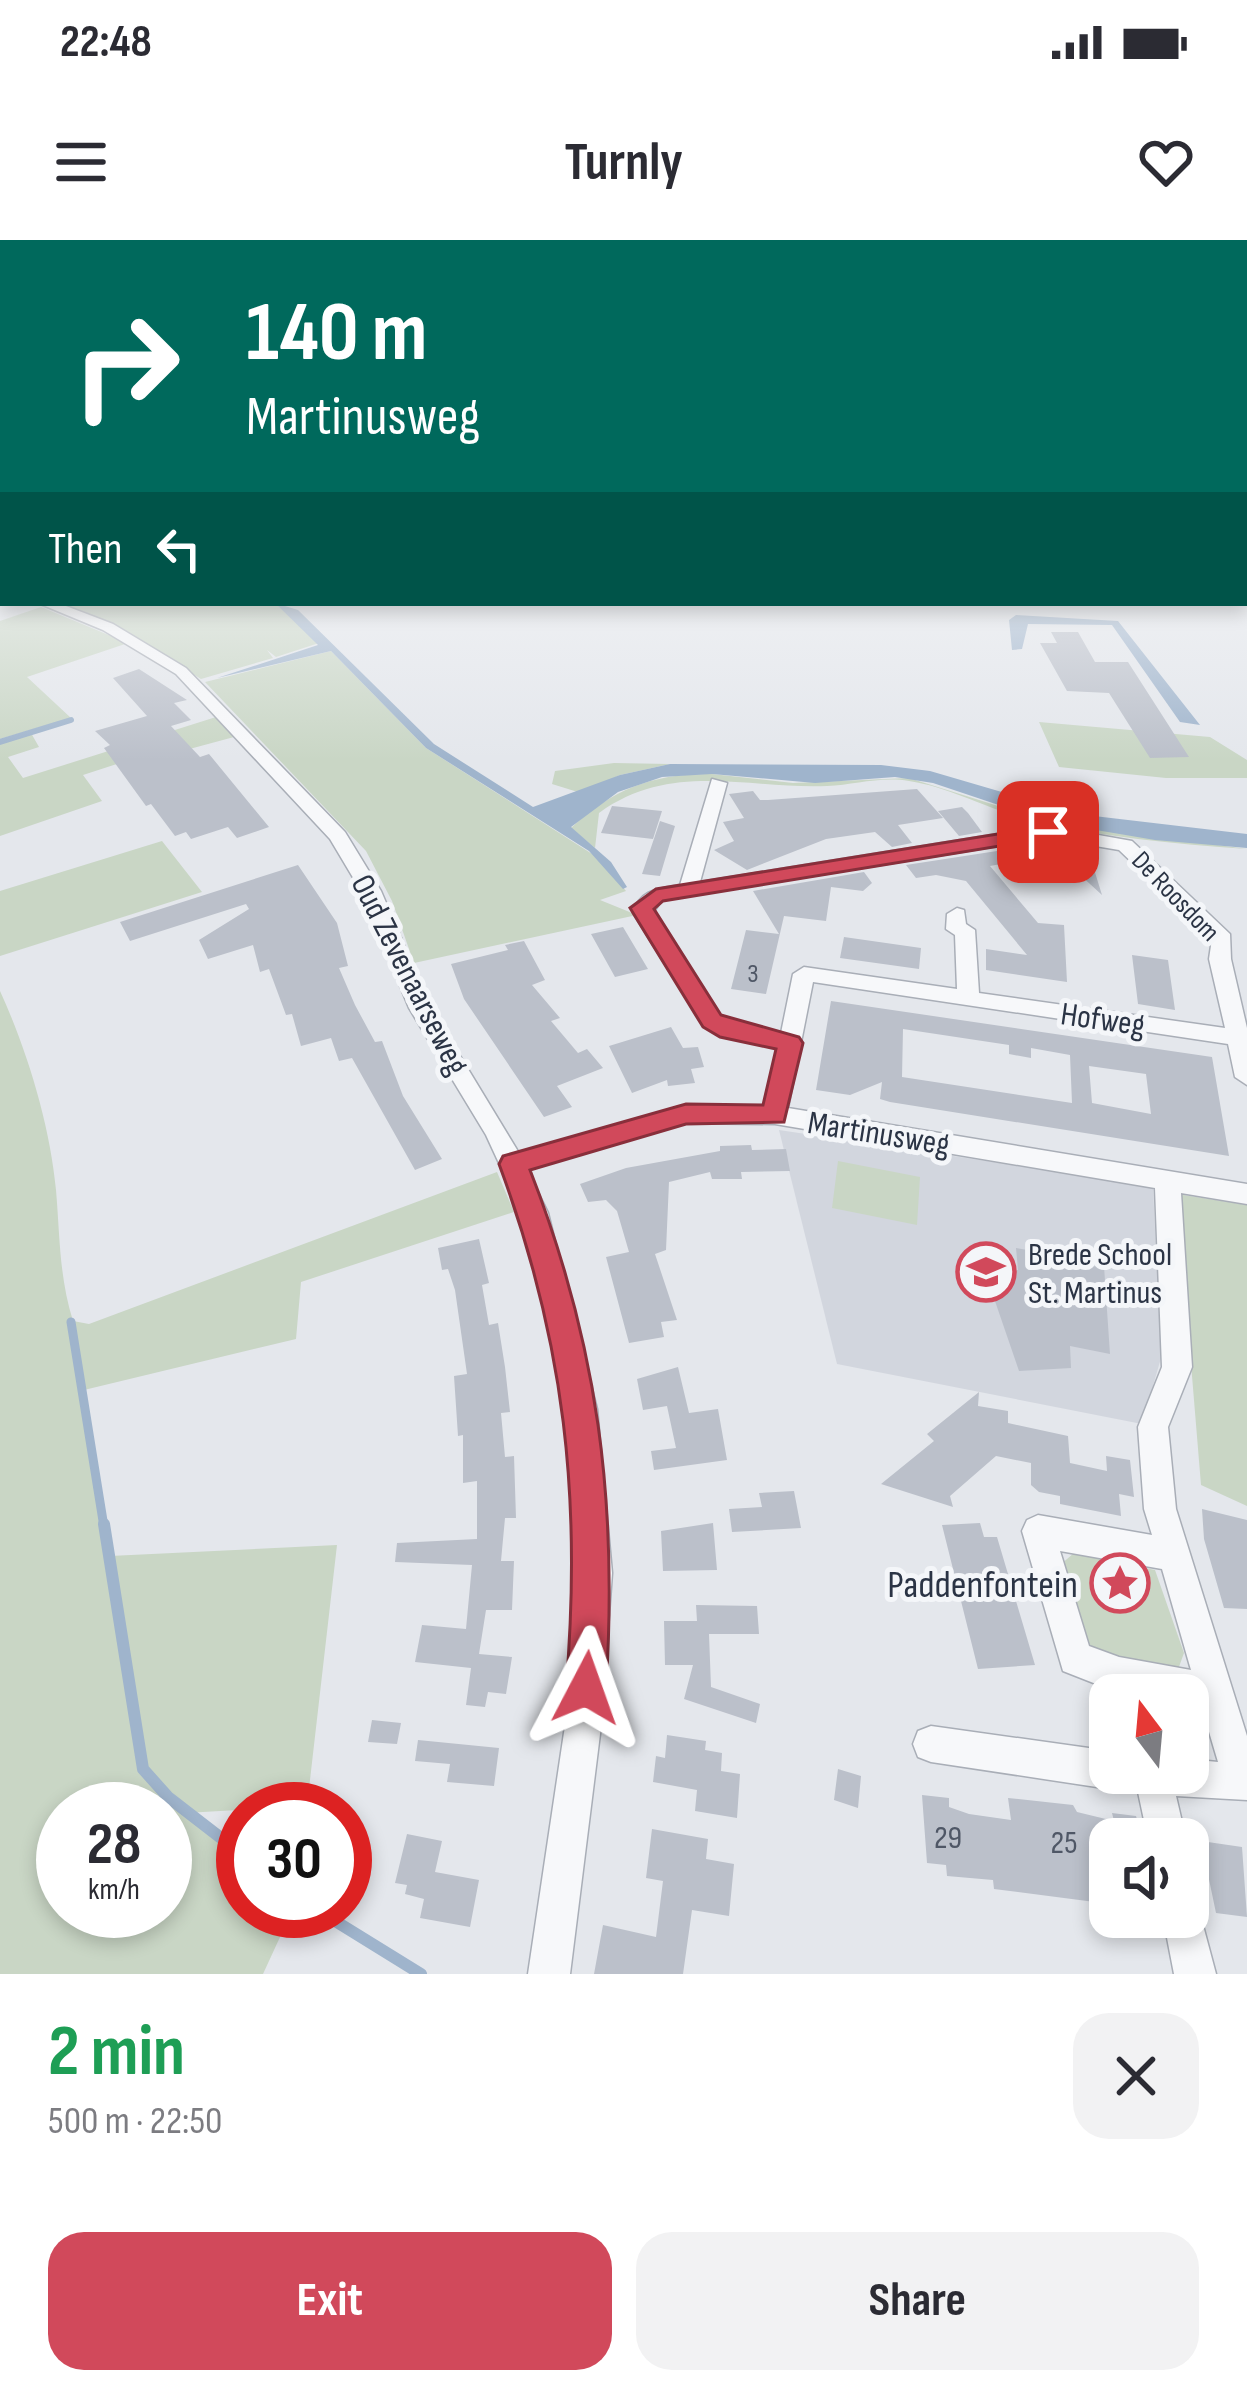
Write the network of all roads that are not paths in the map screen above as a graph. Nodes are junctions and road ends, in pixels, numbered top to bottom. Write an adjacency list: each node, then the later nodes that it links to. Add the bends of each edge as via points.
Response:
1 (53, 606): 10 (street, Oud Zevenaarseweg, via 108,627 181,671 338,836 371,891 420,1008)
2 (718, 783): 3 (street)
3 (688, 890): 6 (street, De Roosdom, via 1048,832 1125,845 1223,938); 7 (street, De Roosdom, via 656,896 642,908 712,1021)
4 (956, 914): 5 (street, via 956,929 965,930)
5 (968, 998): 6 (street, Hofweg); 7 (street, Hofweg, via 804,974)
6 (1238, 1038): 8 (street)
7 (790, 1043): 9 (street, Hofweg)
8 (1247, 1077)
9 (775, 1115): 10 (street, Martinusweg, via 686,1114); 11 (street, Martinusweg)
10 (514, 1164): 19 (street, Oud Zevenaarseweg, via 544,1244 582,1409 595,1573 584,1726)
11 (1167, 1180): 12 (street, Martinusweg); 13 (street, via 1177,1367 1153,1427)
12 (1247, 1193)
13 (1172, 1555): 14 (street); 14 (street, via 1038,1532 1075,1658)
14 (1218, 1694): 17 (street, via 1244,1783)
15 (931, 1744): 16 (street)
16 (1089, 1767)
17 (1209, 1780)
18 (1187, 1938): 20 (street)
19 (549, 1974)
20 (1195, 1974)

